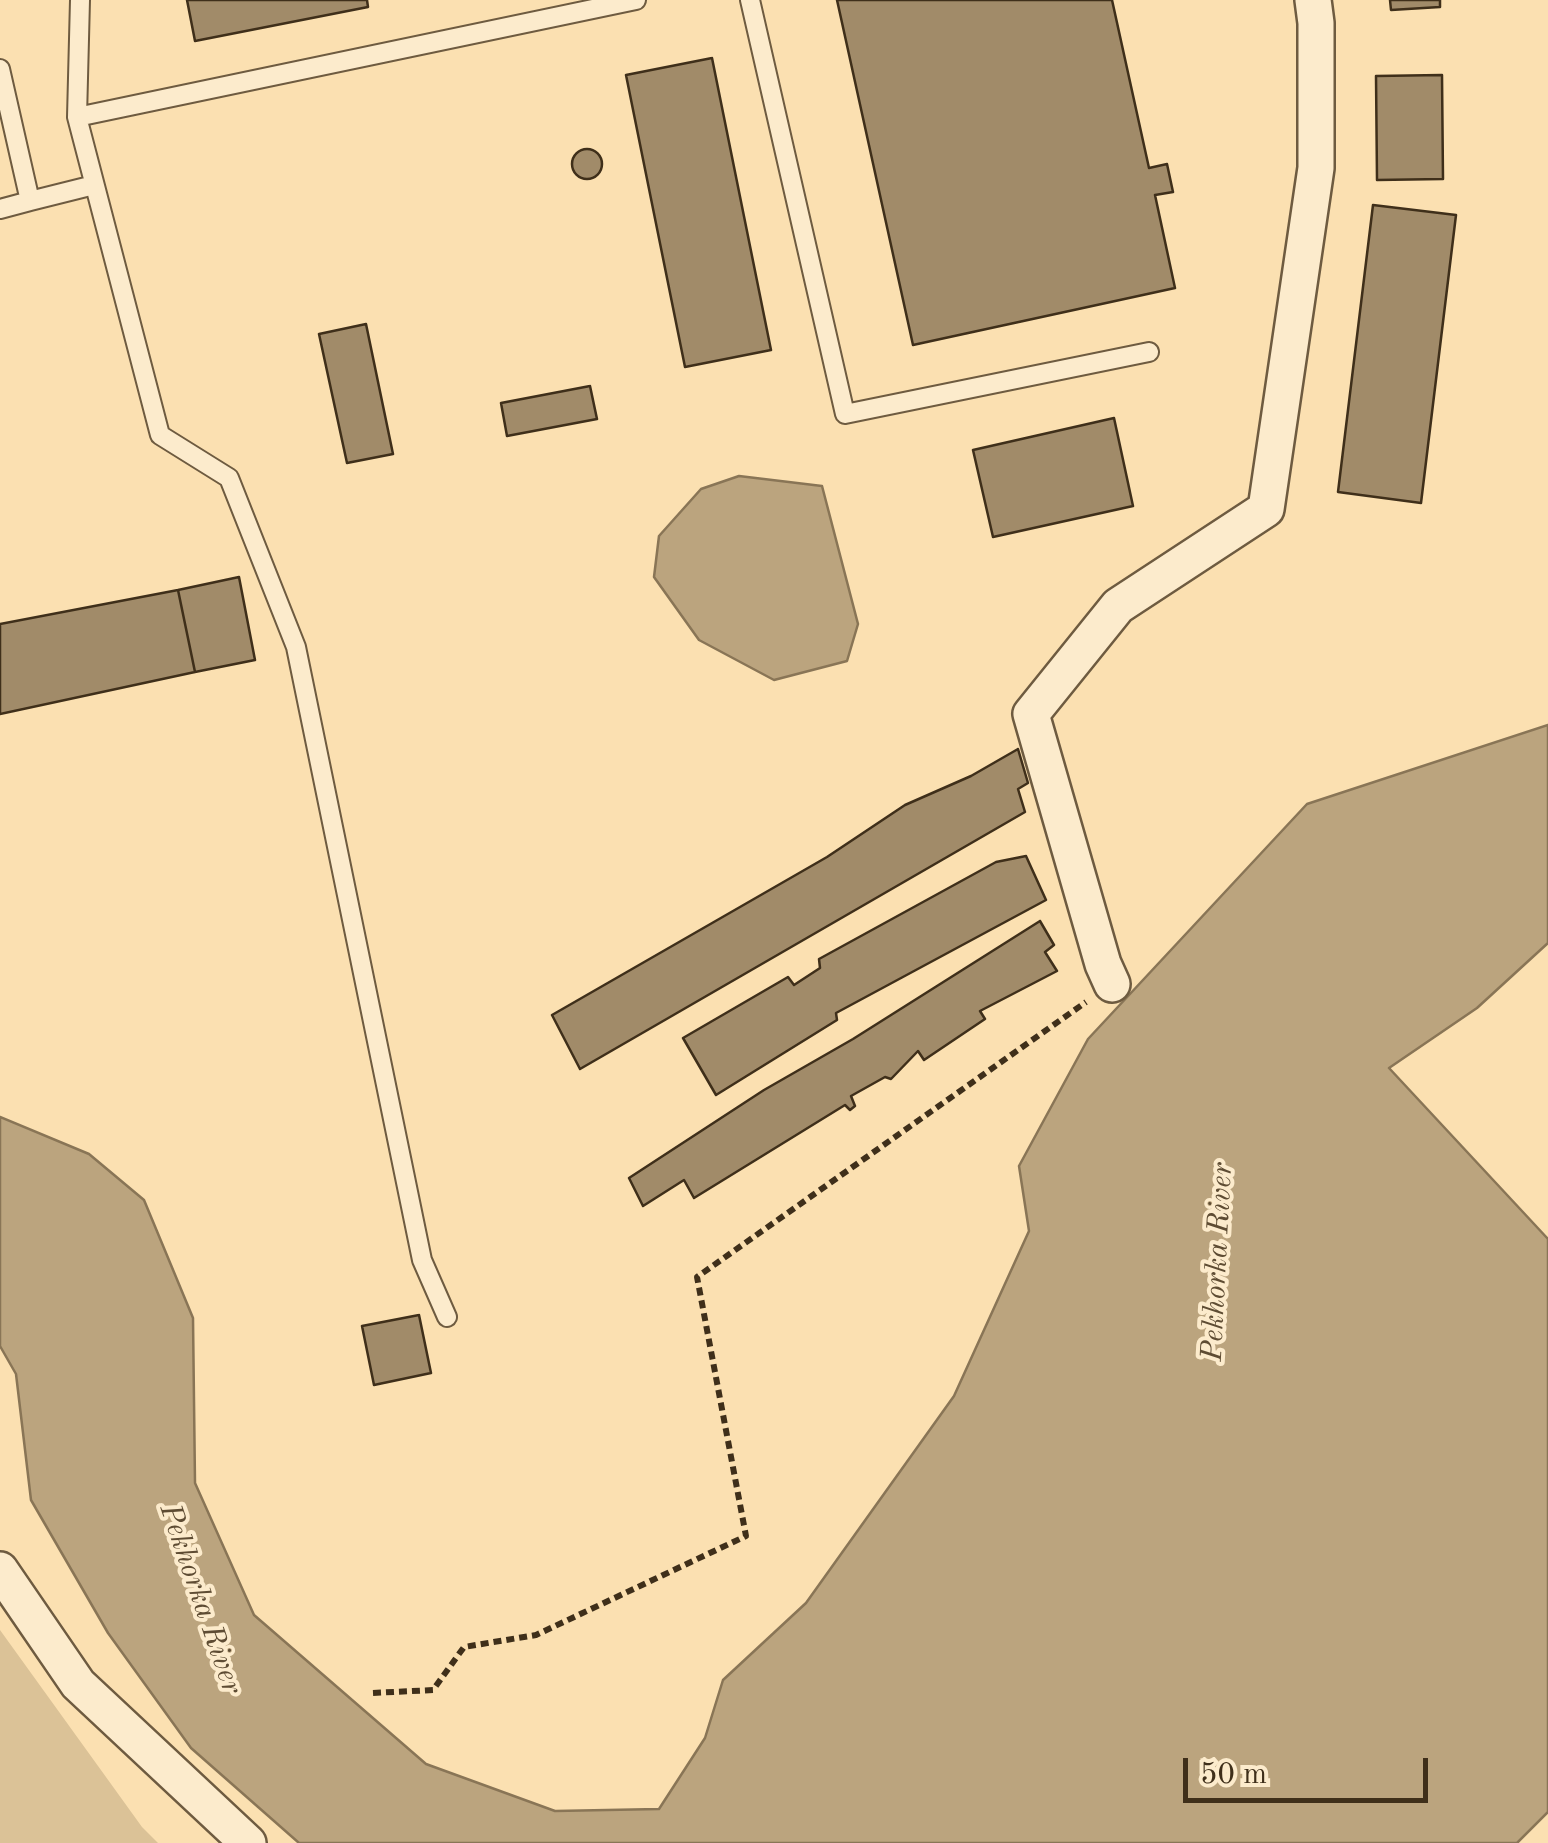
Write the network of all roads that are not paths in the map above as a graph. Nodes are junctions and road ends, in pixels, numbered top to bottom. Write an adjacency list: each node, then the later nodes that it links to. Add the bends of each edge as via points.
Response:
1 (80, 0): 6 (lane)
2 (636, 0): 6 (lane)
3 (750, 0): 10 (lane, via 845,414)
4 (1313, 0): 11 (street, via 1316,168 1266,510 1118,606 1031,714)
5 (0, 70): 8 (lane)
6 (77, 117): 7 (lane)
7 (94, 184): 8 (lane); 12 (lane, via 160,435 229,478 296,647 422,1260)
8 (30, 201): 9 (lane)
9 (0, 209)
10 (1149, 352)
11 (1112, 984)
12 (447, 1316)
13 (0, 1570): 14 (street, via 78,1684)
14 (248, 1843)

